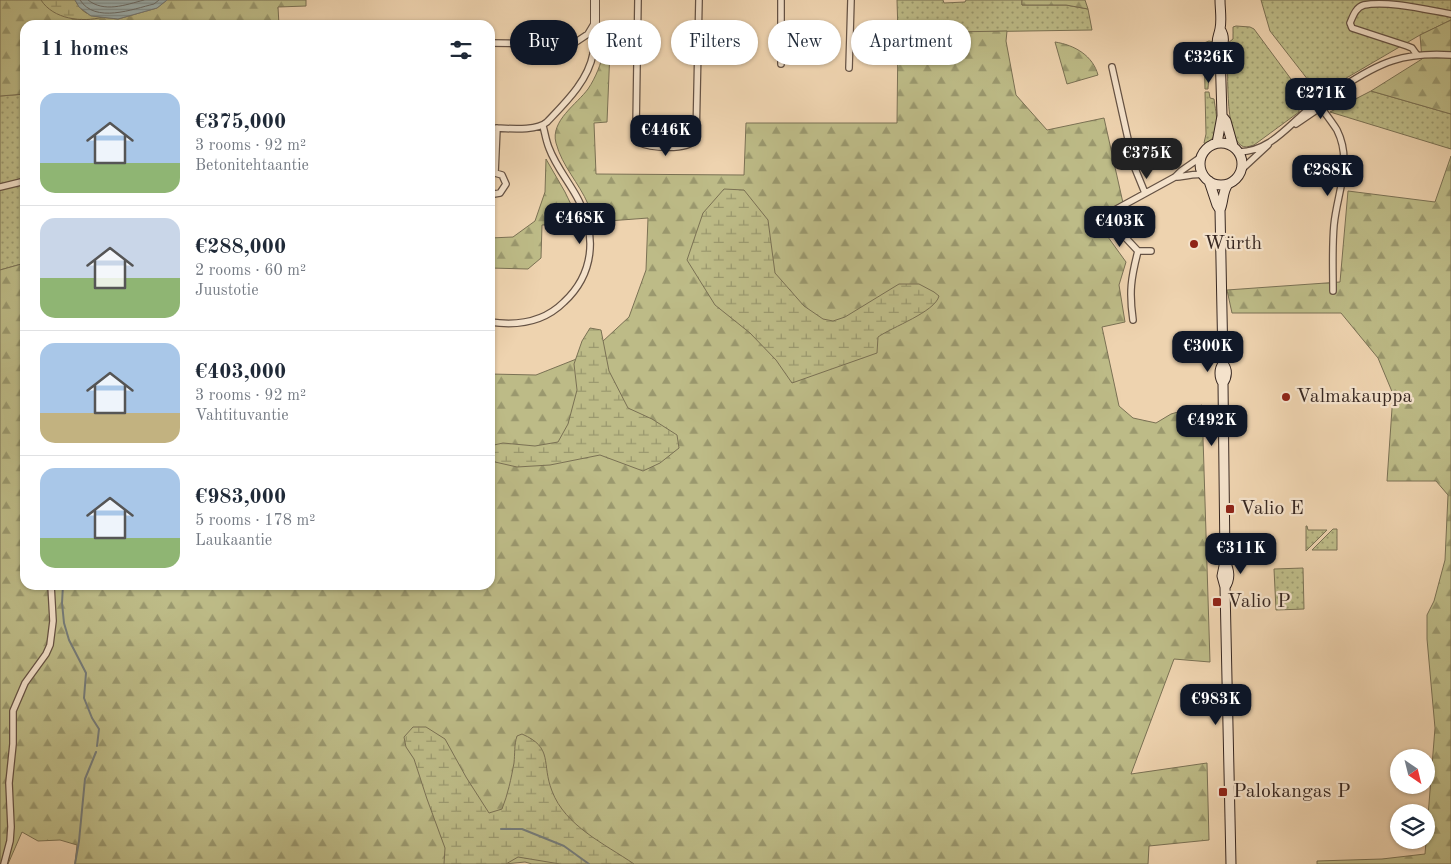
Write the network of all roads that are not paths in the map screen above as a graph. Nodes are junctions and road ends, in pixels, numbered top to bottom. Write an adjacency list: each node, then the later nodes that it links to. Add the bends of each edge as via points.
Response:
1 (595, 0): 8 (street)
2 (638, 0): 3 (street, via 638,142 645,146 679,147 696,139)
3 (699, 0)
4 (781, 0): 9 (street)
5 (851, 0): 16 (street)
6 (1220, 0): 19 (main road, via 1217,45 1220,51)
7 (1451, 14): 12 (street, via 1394,4 1363,5 1354,12 1350,23 1352,28 1412,48)
8 (594, 20)
9 (781, 20)
10 (588, 34): 11 (street, via 573,44)
11 (495, 43)
12 (1417, 55): 13 (street); 17 (street, via 1386,62 1362,73)
13 (1451, 55)
14 (590, 65): 20 (street, via 578,86)
15 (1112, 67): 34 (street, via 1134,166)
16 (849, 68)
17 (1339, 90): 18 (street); 22 (street)
18 (1320, 106): 22 (street); 41 (street, via 1336,130 1344,158 1334,226)
19 (1222, 116): 23 (main road); 25 (main road)
20 (543, 126): 21 (street); 43 (street, via 556,163 586,217 590,240 588,265 575,291 548,315 517,324)
21 (495, 128)
22 (1287, 130): 24 (street)
23 (1217, 143): 25 (main road); 26 (main road, via 1207,148)
24 (1269, 144): 25 (street, via 1250,151); 27 (street)
25 (1236, 149): 27 (main road)
26 (1201, 157): 29 (street); 30 (main road, via 1200,166)
27 (1242, 170): 32 (main road)
28 (495, 174): 35 (street, via 502,175 506,184 500,193)
29 (1175, 177): 30 (street, via 1192,174); 34 (street)
30 (1206, 178): 32 (main road, via 1221,185); 36 (main road)
31 (20, 182): 33 (street)
32 (1228, 184): 36 (main road)
33 (0, 188)
34 (1145, 193): 37 (street)
35 (495, 194)
36 (1220, 210): 46 (main road, via 1225,561 1222,576 1225,587)
37 (1112, 212): 38 (street); 39 (street, via 1123,235)
38 (1102, 217)
39 (1138, 251): 40 (street); 42 (street, via 1130,288)
40 (1151, 251)
41 (1333, 291)
42 (1134, 320)
43 (495, 322)
44 (51, 590): 45 (street, via 50,645 25,683 13,711 14,744 9,783 11,827)
45 (4, 864)
46 (1231, 864)

